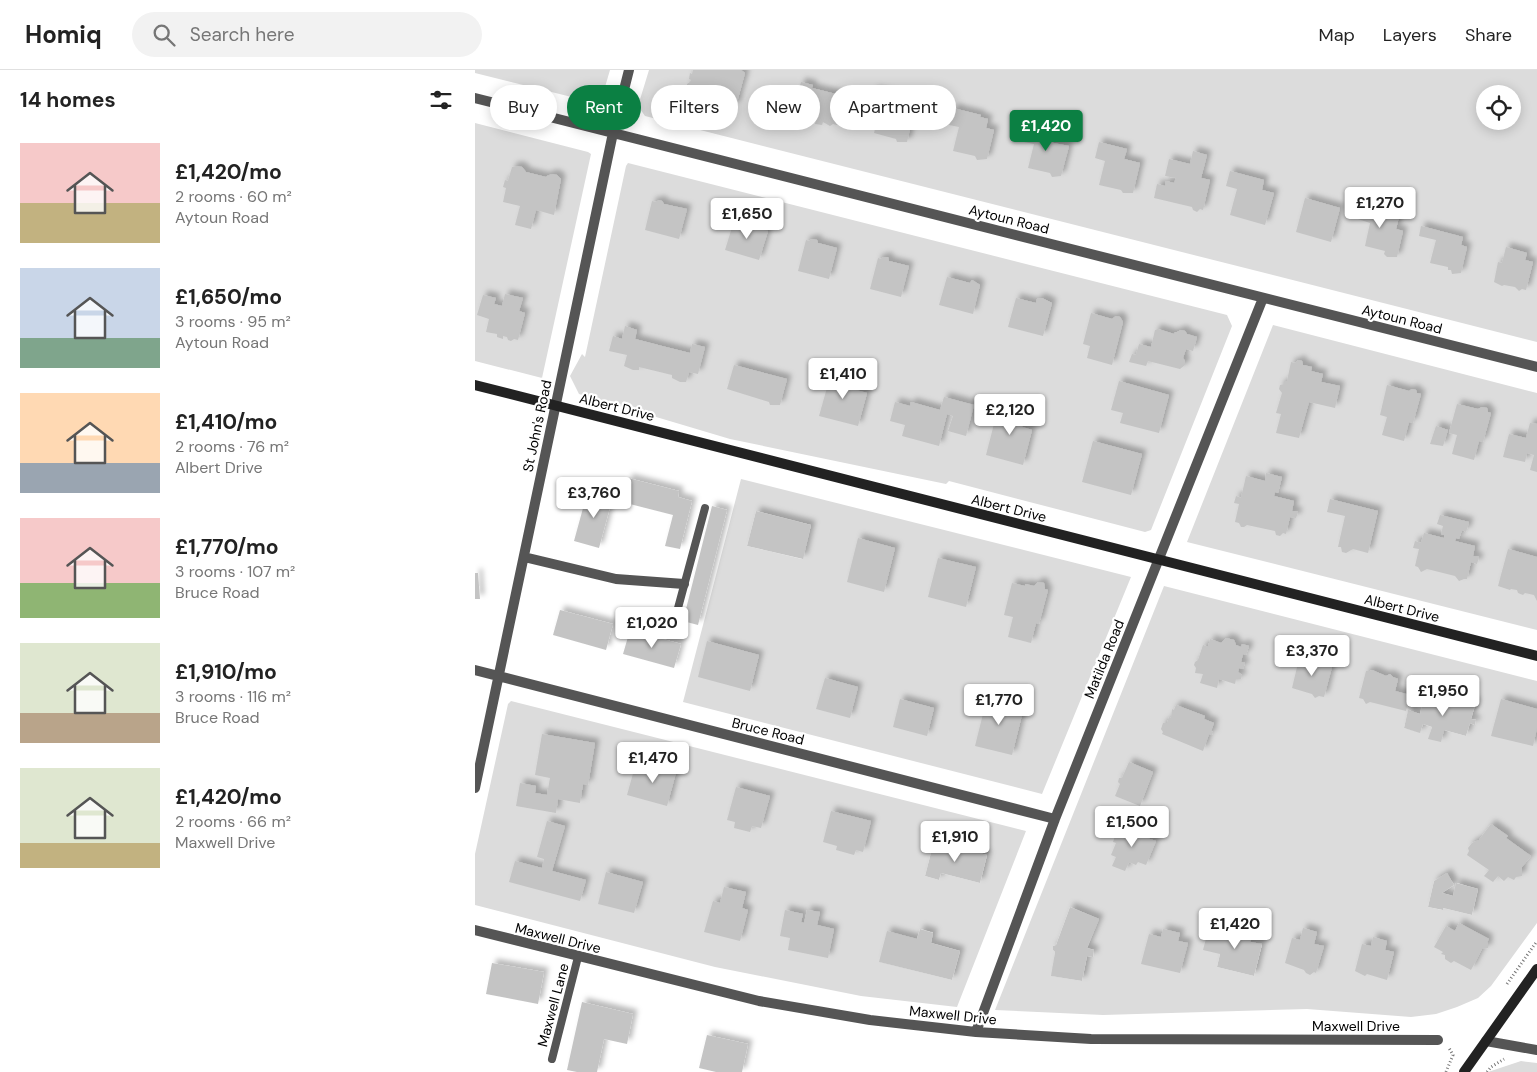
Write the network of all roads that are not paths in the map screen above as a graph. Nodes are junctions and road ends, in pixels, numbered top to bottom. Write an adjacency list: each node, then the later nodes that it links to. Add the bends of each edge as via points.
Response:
1 (629, 70): 3 (street, St John's Road)
2 (475, 98): 3 (street, Aytoun Road)
3 (613, 133): 4 (street, Aytoun Road); 7 (street, St John's Road)
4 (1263, 298): 5 (street, Aytoun Road); 10 (street, Matilda Road)
5 (1537, 367)
6 (475, 385): 7 (street, Albert Drive)
7 (555, 406): 9 (street, St John's Road); 10 (street, Albert Drive)
8 (705, 508): 11 (lane)
9 (524, 557): 11 (street, via 616,579); 15 (street, St John's Road)
10 (1158, 560): 13 (street, Albert Drive); 17 (street, Matilda Road)
11 (684, 584): 12 (lane)
12 (678, 608)
13 (1537, 656)
14 (475, 670): 15 (street, Bruce Road)
15 (499, 676): 16 (street, St John's Road); 17 (street, Bruce Road)
16 (475, 788)
17 (1055, 819): 21 (street, Matilda Road)
18 (475, 930): 19 (street, Maxwell Drive)
19 (578, 957): 21 (street, Maxwell Drive, via 759,1001 870,1020); 25 (lane, Maxwell Lane)
20 (1537, 969): 23 (street)
21 (976, 1032): 22 (street, Maxwell Drive, via 1091,1039)
22 (1438, 1040)
23 (1486, 1042): 24 (street); 26 (street)
24 (1537, 1050)
25 (552, 1059)
26 (1464, 1072)

